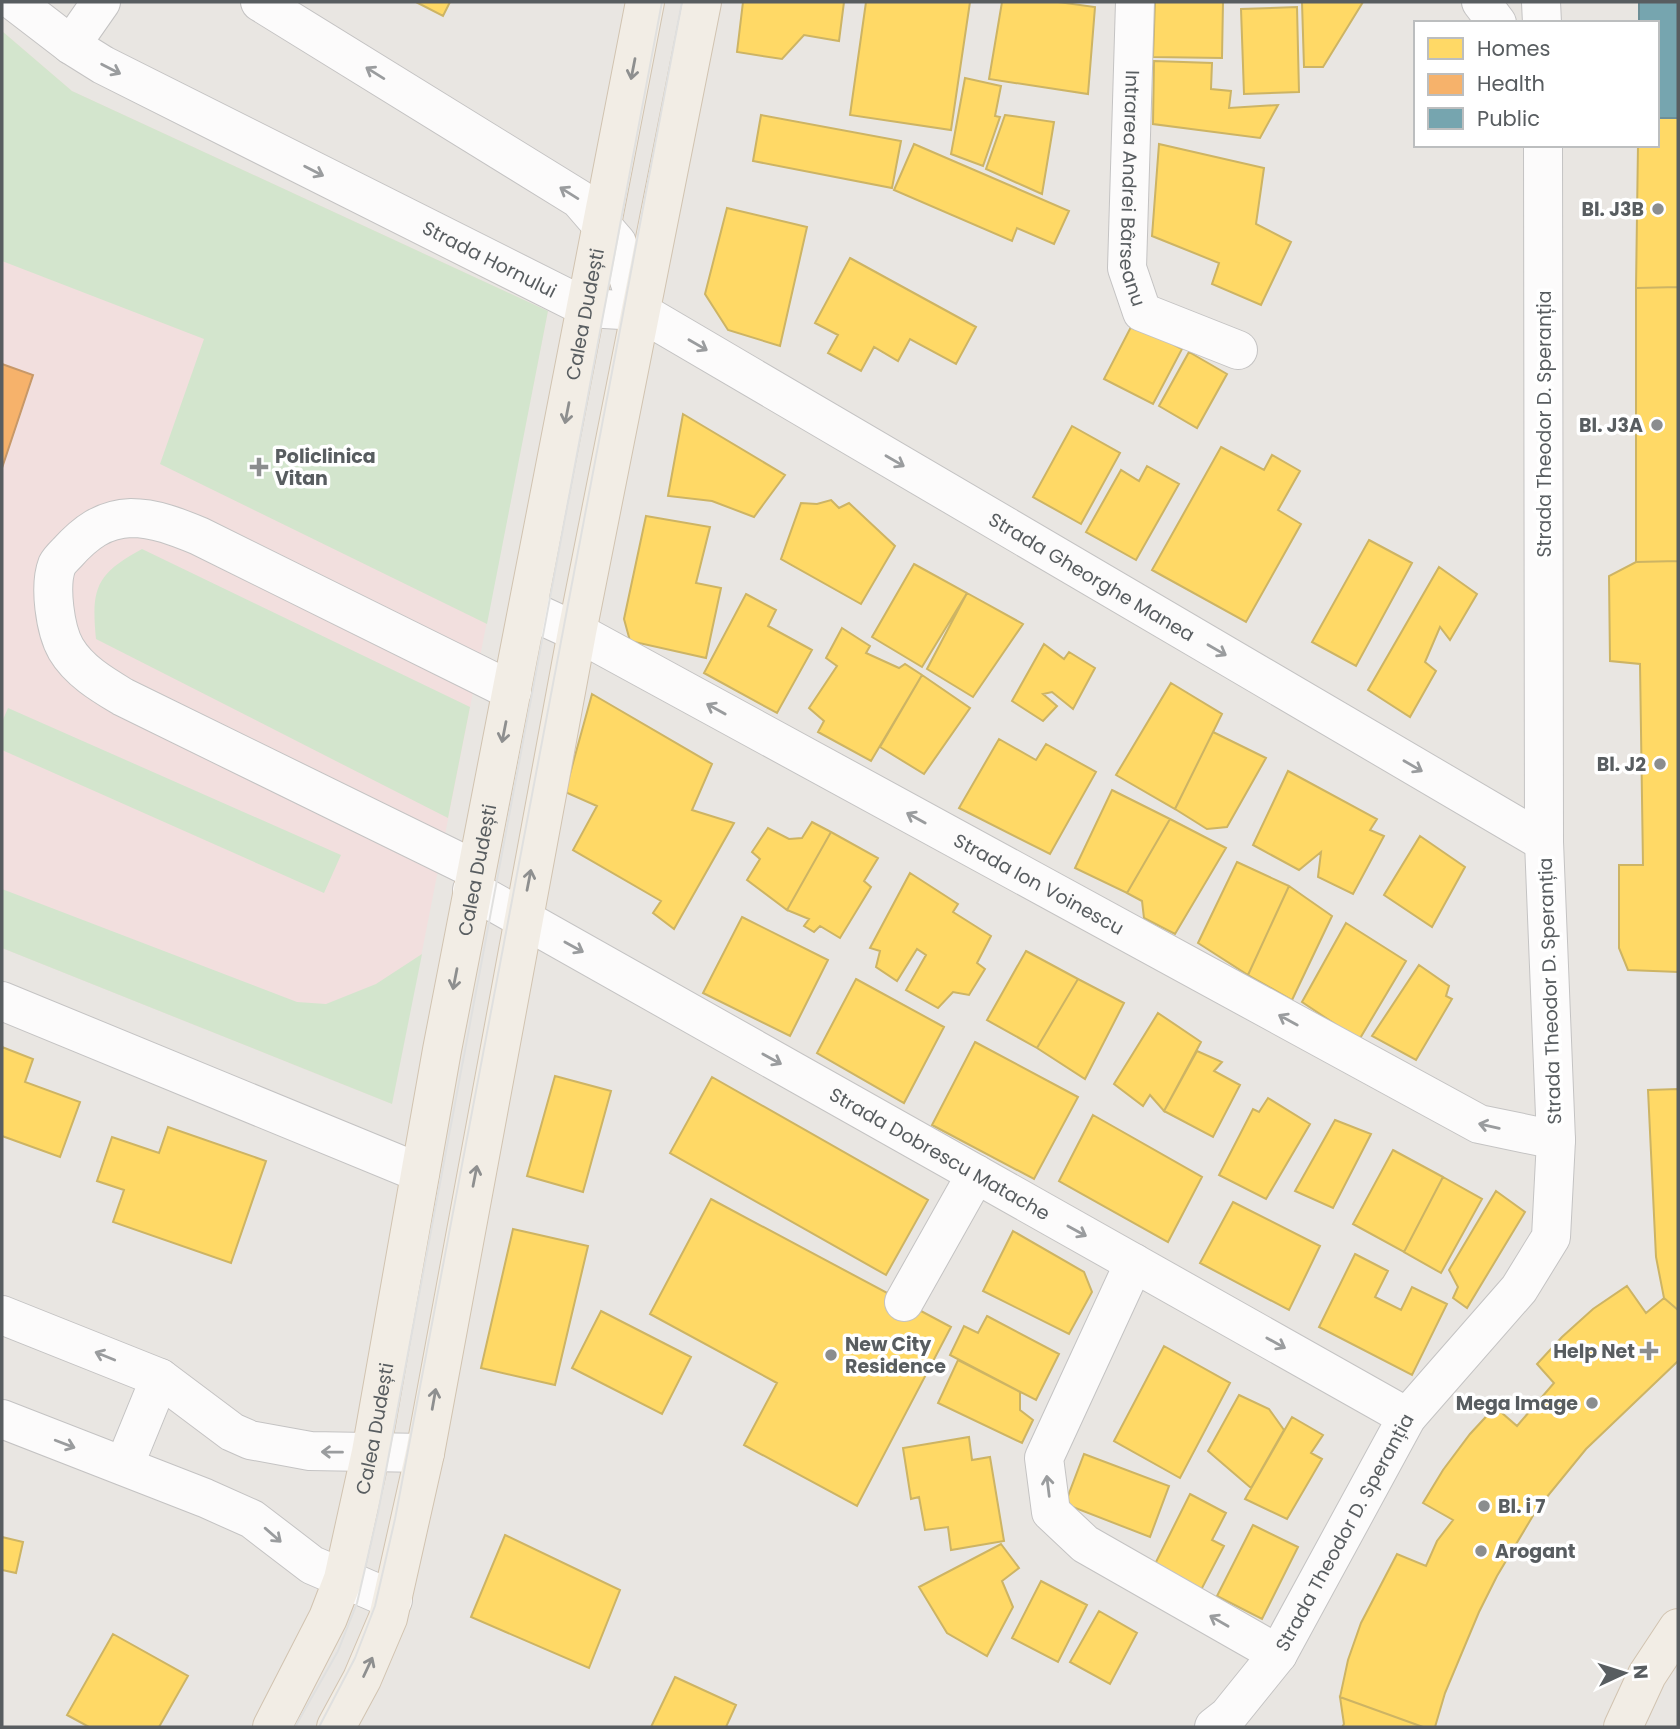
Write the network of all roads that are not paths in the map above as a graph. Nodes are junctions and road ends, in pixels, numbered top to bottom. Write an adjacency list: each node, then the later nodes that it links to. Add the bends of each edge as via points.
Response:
1 (15, 2): 11 (street, Strada Hornului)
2 (101, 2): 11 (street)
3 (260, 2): 13 (street, one-way to 3, via 579,199)
4 (645, 2): 13 (main road, Calea Dudești, one-way to 13)
5 (702, 2): 15 (main road)
6 (1135, 2): 16 (street, Intrarea Andrei Bârseanu, via 1127,268 1142,312)
7 (1481, 2): 9 (street)
8 (1541, 2): 10 (street)
9 (1495, 21)
10 (1542, 21)
11 (71, 45): 14 (street, Strada Hornului, one-way to 14)
12 (1543, 147): 20 (street, Strada Theodor D. Speranția)
13 (603, 224): 14 (main road, Calea Dudești); 15 (street, via 617,243)
14 (587, 308): 15 (street, Strada Hornului); 17 (main road, Calea Dudești, one-way to 17)
15 (639, 311): 18 (main road); 20 (street, Strada Gheorghe Manea, one-way to 20)
16 (1238, 349)
17 (528, 610): 18 (street, Strada Ion Voinescu); 19 (main road, Calea Dudești)
18 (577, 632): 22 (main road, one-way to 18); 24 (street, Strada Ion Voinescu, one-way to 18, via 1479,1125)
19 (512, 691): 21 (main road, Calea Dudești, one-way to 21); 21 (street, Strada Dobrescu Matache, via 199,536 153,520 112,521 88,531 57,564 53,594 58,626 66,649 98,682)
20 (1544, 842): 24 (street, Strada Theodor D. Speranția)
21 (474, 880): 22 (street, Strada Dobrescu Matache); 25 (main road, Calea Dudești, one-way to 25)
22 (522, 918): 26 (street, Strada Dobrescu Matache, one-way to 26); 34 (main road, one-way to 22)
23 (2, 1000): 25 (street)
24 (1556, 1140): 31 (street, Strada Theodor D. Speranția, via 1551,1237 1519,1289)
25 (420, 1173): 33 (main road, Calea Dudești)
26 (976, 1174): 27 (street, Strada Dobrescu Matache, one-way to 27); 28 (street)
27 (1134, 1263): 31 (street, Strada Dobrescu Matache, one-way to 31); 39 (street, one-way to 27, via 1085,1544 1051,1512 1044,1458)
28 (904, 1302)
29 (2, 1315): 30 (street, one-way to 29)
30 (160, 1378): 33 (street, one-way to 30, via 310,1451 250,1440 232,1432); 35 (street)
31 (1407, 1417): 39 (street, Strada Theodor D. Speranția)
32 (2, 1419): 35 (street, one-way to 35)
33 (371, 1452): 34 (street); 36 (main road, Calea Dudești)
34 (425, 1453): 37 (main road)
35 (124, 1466): 36 (street, one-way to 36, via 252,1519 312,1565)
36 (344, 1579): 37 (street); 41 (main road, Calea Dudești)
37 (394, 1600): 42 (main road, one-way to 37, via 374,1654)
38 (1678, 1628): 40 (main road, via 1647,1675)
39 (1278, 1654): 43 (street, Strada Theodor D. Speranția)
40 (1624, 1724)
41 (272, 1727)
42 (336, 1727)
43 (1214, 1727)

